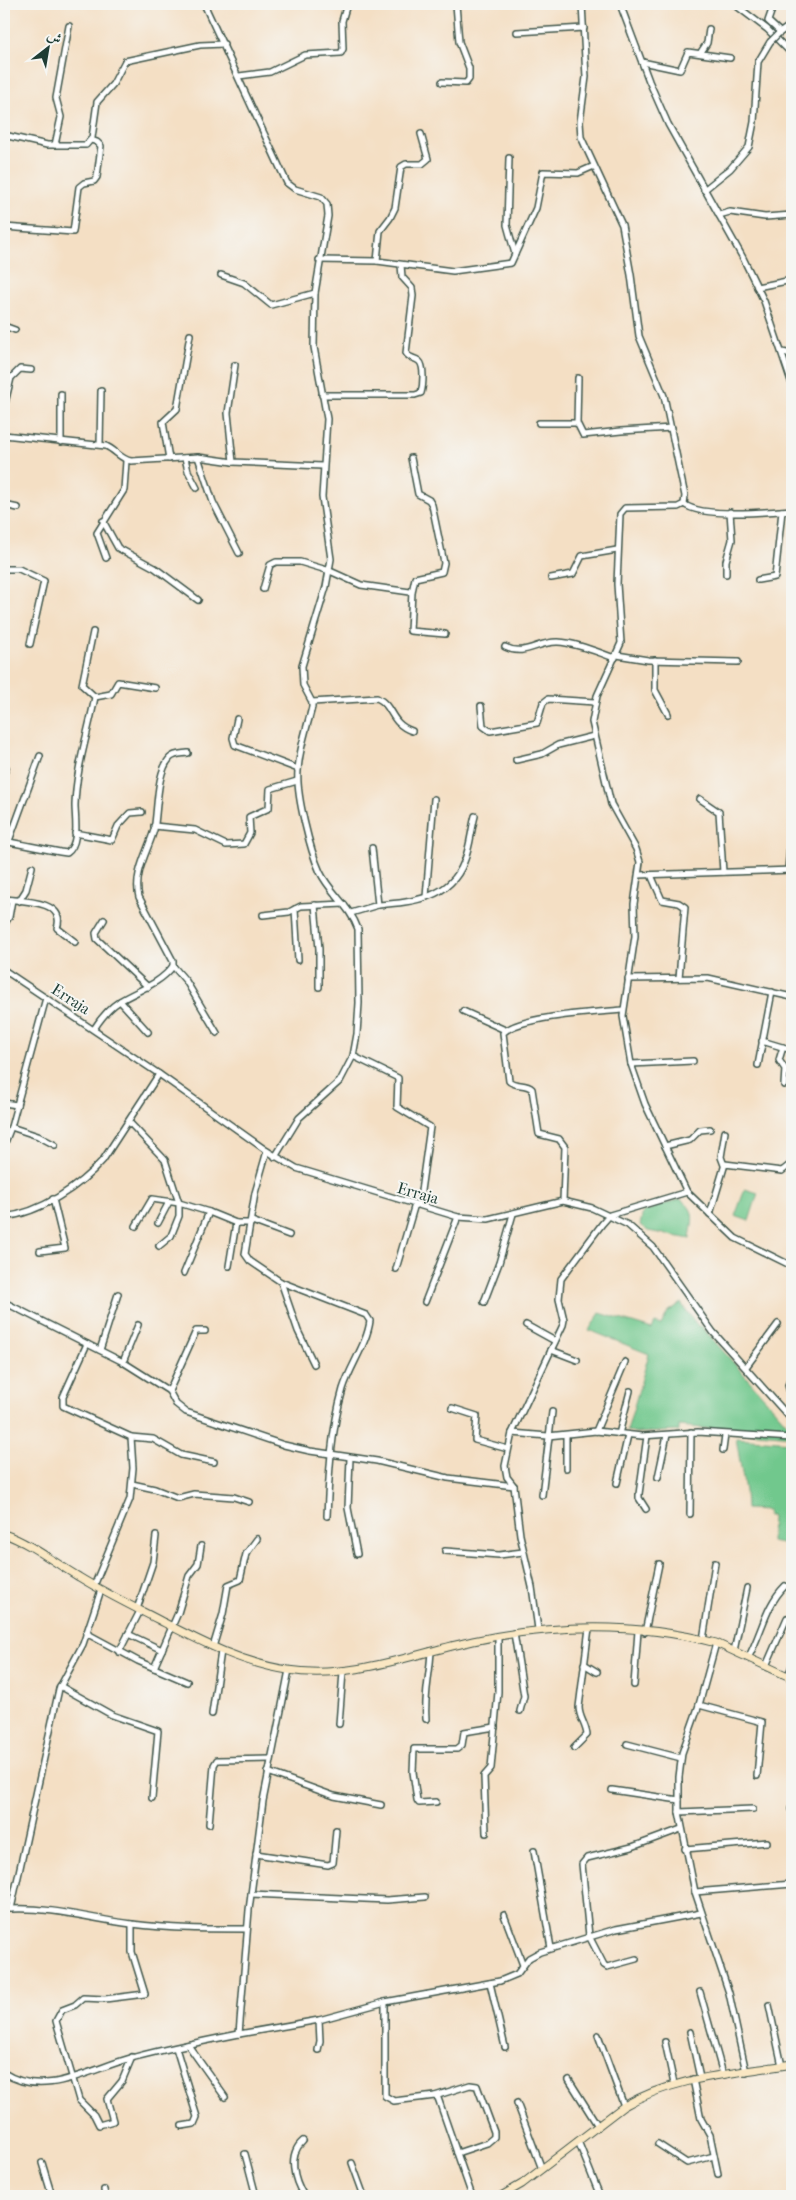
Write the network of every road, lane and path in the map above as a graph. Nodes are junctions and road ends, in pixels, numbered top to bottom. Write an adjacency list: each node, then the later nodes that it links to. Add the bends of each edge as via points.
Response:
1 (204, 4): 14 (street)
2 (347, 4): 19 (street, via 342,21 341,54 305,55 270,72)
3 (456, 4): 20 (street, via 459,42 469,68 469,79 466,83)
4 (582, 4): 10 (street)
5 (620, 4): 18 (street)
6 (734, 4): 16 (street, via 767,29)
7 (774, 4): 13 (street, via 768,21)
8 (792, 24): 13 (street)
9 (69, 26): 24 (street, via 56,98 61,117)
10 (584, 28): 12 (street); 26 (street, via 586,76 580,130)
11 (709, 29): 15 (street, via 707,43)
12 (517, 32)
13 (779, 33): 27 (street, bridge, via 758,62 749,147 730,169)
14 (224, 44): 19 (street); 23 (street, via 200,45 125,61 113,84 97,102)
15 (701, 52): 17 (street); 18 (street, via 688,52 680,70)
16 (792, 54)
17 (730, 58)
18 (642, 62): 27 (street, via 672,132)
19 (239, 76): 32 (street, via 287,183 295,189 321,197 327,204 328,216)
20 (442, 82)
21 (421, 134): 33 (street, via 428,159 424,164 401,167 394,208 380,231)
22 (4, 135): 24 (street)
23 (91, 140): 24 (street, via 82,145); 30 (street, via 101,146 97,177 79,187 73,232)
24 (55, 145)
25 (508, 158): 31 (street, via 507,226)
26 (594, 166): 31 (street, via 578,173 543,172 536,208); 54 (street, via 622,225 639,336 664,396)
27 (704, 190): 28 (street)
28 (719, 214): 29 (street); 37 (street)
29 (792, 215)
30 (4, 227)
31 (515, 255): 34 (street, via 511,263 463,270)
32 (319, 260): 33 (street); 38 (street)
33 (377, 261): 34 (street)
34 (401, 265): 50 (street, via 402,277 412,288 413,296 406,353 422,366 421,393)
35 (221, 275): 38 (street, via 244,283 273,305)
36 (792, 280): 37 (street)
37 (757, 287): 42 (street)
38 (314, 293): 50 (street, via 314,347)
39 (4, 326): 40 (street)
40 (15, 330)
41 (190, 335): 61 (street, via 177,409 163,422)
42 (782, 352): 43 (street); 47 (street)
43 (792, 354)
44 (235, 365): 63 (street, via 228,413)
45 (31, 370): 51 (street, via 20,369 14,374)
46 (578, 378): 53 (street)
47 (792, 384)
48 (101, 391): 57 (street)
49 (61, 394): 56 (street)
50 (322, 395): 64 (street, via 327,419)
51 (4, 407)
52 (539, 423): 53 (street)
53 (577, 423): 54 (street, via 581,433 587,436)
54 (672, 428): 66 (street, via 684,481)
55 (4, 435): 56 (street)
56 (61, 442): 57 (street)
57 (100, 445): 62 (street, via 113,449)
58 (198, 457): 59 (street); 63 (street); 74 (street, via 213,502)
59 (185, 458): 61 (street); 65 (street)
60 (411, 458): 82 (street, via 418,494 430,500 432,505 444,563 440,573 415,578)
61 (170, 459): 62 (street)
62 (126, 461): 72 (street, via 124,490)
63 (233, 462): 64 (street)
64 (322, 466): 77 (street, via 322,497 331,549)
65 (198, 488)
66 (684, 504): 71 (street, via 694,510); 73 (street, via 678,507 625,508 620,514)
67 (4, 505): 68 (street)
68 (18, 508)
69 (792, 510): 70 (street)
70 (782, 511): 71 (street); 80 (street, via 775,577)
71 (730, 512): 78 (street, via 732,540)
72 (103, 521): 75 (street, via 96,533); 83 (street, via 118,548)
73 (617, 550): 79 (street, via 582,556 573,574); 88 (street, via 621,639)
74 (239, 553)
75 (106, 558)
76 (4, 569): 86 (street, via 19,569 44,581)
77 (330, 571): 81 (street, via 300,562 272,563); 82 (street, via 361,585); 93 (street, via 302,666 303,685)
78 (726, 574)
79 (551, 578)
80 (758, 580)
81 (263, 589)
82 (412, 592): 85 (street, via 411,632)
83 (198, 600)
84 (92, 632): 92 (street, via 82,685)
85 (445, 634)
86 (30, 644)
87 (505, 647): 88 (street, via 524,651 541,644 559,642)
88 (616, 656): 89 (street); 94 (street)
89 (655, 660): 90 (street); 96 (street, via 655,690)
90 (738, 662)
91 (155, 688): 92 (street, via 118,682 111,694)
92 (95, 698): 111 (street, via 78,768)
93 (312, 702): 98 (street, via 377,698 383,701 398,725); 103 (street)
94 (595, 702): 95 (street, via 548,699 543,703 537,723 490,731 483,726); 99 (street, via 592,716)
95 (481, 706)
96 (668, 714)
97 (237, 719): 103 (street, via 233,738 235,745)
98 (412, 731)
99 (594, 736): 102 (street); 117 (street, via 611,804 636,849)
100 (188, 753): 110 (street, via 175,754 169,759 159,791)
101 (40, 756): 112 (street)
102 (516, 760)
103 (298, 769): 104 (street)
104 (297, 781): 110 (street, via 270,789 269,808 249,816 250,833 244,844 226,845 195,830); 123 (street, via 320,872)
105 (434, 799): 119 (street)
106 (700, 799): 116 (street, via 719,812)
107 (142, 812): 111 (street, via 130,812 118,826 112,840)
108 (475, 816): 119 (street, via 460,869 442,892)
109 (792, 821): 115 (street)
110 (154, 826): 133 (street, via 141,868 138,893)
111 (75, 834): 112 (street, via 67,853)
112 (7, 841)
113 (372, 848): 125 (street)
114 (32, 867): 122 (street, via 26,890)
115 (790, 870): 116 (street)
116 (723, 872): 118 (street)
117 (639, 875): 118 (street); 136 (street)
118 (651, 875): 135 (street, via 662,900 685,907)
119 (426, 897): 125 (street)
120 (4, 899): 121 (street)
121 (12, 900): 122 (street); 130 (street)
122 (18, 900): 131 (street, via 41,904 56,911 59,922 56,928)
123 (344, 904): 124 (street); 127 (street)
124 (315, 905): 126 (street); 138 (street)
125 (378, 905): 127 (street)
126 (296, 909): 128 (street); 132 (street)
127 (351, 914): 152 (street, via 359,941 357,1034)
128 (263, 915)
129 (104, 920): 137 (street, via 96,933 97,939)
130 (4, 924)
131 (75, 942)
132 (298, 960)
133 (173, 966): 137 (street); 148 (street, via 186,981)
134 (4, 970): 141 (street, Erraja)
135 (679, 978): 136 (street); 139 (street, via 708,978)
136 (628, 979): 143 (street)
137 (148, 987): 142 (street)
138 (319, 988)
139 (772, 992): 140 (street); 149 (street)
140 (792, 997)
141 (46, 998): 145 (street, Erraja); 159 (street)
142 (120, 1001): 145 (street); 147 (street)
143 (623, 1010): 146 (street, via 567,1015); 154 (street)
144 (463, 1011): 146 (street)
145 (94, 1029): 156 (street, Erraja)
146 (505, 1030): 174 (street, via 509,1081 532,1089 539,1134 559,1139 565,1147)
147 (148, 1032)
148 (217, 1034)
149 (762, 1041): 150 (street); 155 (street)
150 (783, 1047): 151 (street); 157 (street, via 779,1060 785,1069)
151 (792, 1050)
152 (353, 1056): 169 (street, via 340,1081 299,1118); 177 (street, via 398,1078 397,1107 430,1127)
153 (693, 1061): 154 (street)
154 (631, 1064): 167 (street)
155 (758, 1065)
156 (160, 1074): 160 (street); 168 (street, Erraja)
157 (784, 1085)
158 (4, 1103): 159 (street)
159 (17, 1105): 161 (street)
160 (129, 1122): 173 (street, via 94,1170); 176 (street, via 165,1160)
161 (11, 1127): 164 (street); 166 (street)
162 (710, 1129): 167 (street, via 700,1130 690,1140)
163 (725, 1132): 171 (street, via 721,1156)
164 (6, 1134): 165 (street)
165 (4, 1145)
166 (55, 1145)
167 (665, 1146): 172 (street)
168 (267, 1151): 169 (street, Erraja); 185 (street)
169 (275, 1157): 177 (street, Erraja, via 332,1180)
170 (792, 1163): 171 (street, via 782,1171)
171 (724, 1165): 180 (street)
172 (687, 1192): 180 (street); 181 (street)
173 (53, 1199): 182 (street, via 29,1211); 190 (street, via 65,1248)
174 (564, 1201): 179 (street, Erraja); 181 (street, Erraja)
175 (168, 1202): 176 (street); 184 (street); 187 (street, via 150,1201)
176 (179, 1203): 178 (street); 189 (street, via 179,1216 171,1236)
177 (417, 1204): 183 (street, Erraja); 193 (street)
178 (209, 1212): 186 (street); 194 (street)
179 (513, 1214): 183 (street, Erraja, via 488,1219); 199 (street)
180 (710, 1214): 192 (street, via 739,1241)
181 (610, 1215): 204 (street, via 561,1278 559,1299 564,1320); 212 (street, Erraja, via 628,1225 653,1247 713,1332)
182 (4, 1217)
183 (458, 1217): 198 (street)
184 (158, 1222)
185 (251, 1222): 186 (street); 188 (street); 195 (street, via 246,1258)
186 (236, 1223): 191 (street)
187 (136, 1226)
188 (289, 1235)
189 (159, 1246)
190 (40, 1252)
191 (229, 1266)
192 (792, 1266)
193 (396, 1269)
194 (184, 1273)
195 (281, 1282): 211 (street, via 298,1331); 234 (street, via 366,1316 370,1321 344,1388)
196 (118, 1294): 206 (street)
197 (4, 1302): 205 (street)
198 (425, 1302)
199 (484, 1302)
200 (138, 1324): 209 (street)
201 (778, 1324): 212 (street)
202 (526, 1325): 204 (street)
203 (205, 1331): 214 (street, via 196,1330)
204 (554, 1341): 207 (street)
205 (87, 1344): 206 (street); 230 (street, via 62,1397 63,1406)
206 (100, 1350): 209 (street)
207 (551, 1350): 208 (street); 222 (street)
208 (577, 1360)
209 (123, 1362): 214 (street)
210 (625, 1362): 220 (street)
211 (314, 1364)
212 (746, 1367): 219 (street, Erraja)
213 (792, 1376): 216 (street, via 788,1385)
214 (169, 1392): 234 (street, via 186,1412 284,1446)
215 (630, 1392): 223 (street)
216 (792, 1400)
217 (452, 1408): 232 (street, via 477,1416 474,1440)
218 (552, 1412): 228 (street)
219 (792, 1420)
220 (596, 1431): 223 (street); 225 (street)
221 (691, 1432): 224 (street); 227 (street); 245 (street)
222 (512, 1433): 228 (street); 232 (street)
223 (619, 1434): 226 (street)
224 (725, 1434): 231 (street); 233 (street)
225 (566, 1435): 228 (street); 237 (street)
226 (628, 1435): 229 (street); 239 (street)
227 (667, 1435): 229 (street); 238 (street)
228 (548, 1436): 242 (street)
229 (647, 1436): 244 (street, via 639,1494)
230 (131, 1437): 236 (street, via 154,1439 181,1456); 240 (street)
231 (792, 1438)
232 (508, 1449): 241 (street, via 505,1473)
233 (723, 1450)
234 (330, 1455): 235 (street); 246 (street)
235 (350, 1458): 241 (street, via 448,1478); 253 (street, via 348,1508)
236 (214, 1462)
237 (566, 1468)
238 (658, 1477)
239 (617, 1483)
240 (132, 1484): 243 (street, via 178,1498 194,1494 234,1497); 256 (street, via 130,1498)
241 (514, 1486): 252 (street)
242 (542, 1495)
243 (249, 1502)
244 (646, 1509)
245 (690, 1514)
246 (327, 1516)
247 (5, 1533): 256 (main road)
248 (156, 1536): 260 (street)
249 (257, 1539): 272 (street, via 246,1554 240,1580 228,1585)
250 (201, 1546): 262 (street, via 198,1564 189,1576)
251 (445, 1552): 252 (street, via 500,1555)
252 (523, 1552): 264 (street)
253 (357, 1554)
254 (715, 1563): 270 (street)
255 (659, 1564): 265 (street)
256 (94, 1586): 259 (main road)
257 (785, 1586): 278 (street, via 770,1604 759,1638)
258 (747, 1588): 276 (street)
259 (101, 1590): 260 (main road); 266 (street)
260 (138, 1610): 262 (main road); 268 (street)
261 (787, 1618): 280 (street)
262 (172, 1627): 272 (main road); 273 (street)
263 (589, 1628): 264 (main road); 265 (main road); 279 (street)
264 (538, 1629): 267 (main road)
265 (642, 1631): 270 (main road); 288 (street)
266 (86, 1633): 277 (street); 289 (street)
267 (514, 1633): 269 (main road); 291 (street, via 524,1696)
268 (128, 1634): 273 (street); 277 (street)
269 (498, 1637): 275 (main road); 295 (street)
270 (703, 1640): 271 (main road)
271 (716, 1643): 276 (main road); 290 (street)
272 (213, 1647): 274 (main road)
273 (162, 1650): 282 (street)
274 (221, 1651): 283 (main road); 292 (street)
275 (431, 1651): 284 (main road); 293 (street, via 424,1698)
276 (734, 1651): 278 (main road)
277 (119, 1652): 282 (street)
278 (748, 1658): 280 (main road)
279 (584, 1664): 285 (street); 297 (street, via 579,1713 587,1735)
280 (766, 1666): 286 (main road)
281 (792, 1666): 286 (street)
282 (154, 1668): 287 (street)
283 (289, 1670): 284 (main road); 299 (street)
284 (343, 1672): 294 (street)
285 (597, 1672)
286 (790, 1677)
287 (187, 1682)
288 (634, 1685)
289 (60, 1686): 303 (street, via 112,1715 158,1731); 322 (street)
290 (699, 1705): 298 (street); 301 (street, via 762,1722)
291 (520, 1712)
292 (212, 1714)
293 (426, 1719)
294 (339, 1724)
295 (495, 1728): 305 (street, via 464,1732 462,1745 457,1748 414,1750 417,1800 419,1803); 312 (street, via 491,1768 484,1776)
296 (627, 1744): 298 (street)
297 (574, 1748)
298 (681, 1758): 304 (street)
299 (271, 1759): 300 (street); 309 (street, via 216,1760)
300 (268, 1772): 306 (street, via 334,1796); 316 (street)
301 (758, 1776)
302 (612, 1790): 304 (street)
303 (152, 1798)
304 (679, 1800): 308 (street)
305 (436, 1802)
306 (381, 1804)
307 (753, 1810): 308 (street)
308 (679, 1812): 310 (street)
309 (209, 1824)
310 (681, 1829): 314 (street); 327 (street, via 584,1861)
311 (336, 1830): 316 (street, via 335,1858 328,1865)
312 (486, 1832)
313 (767, 1842): 314 (street)
314 (685, 1849): 318 (street)
315 (534, 1851): 328 (street)
316 (256, 1854): 319 (street)
317 (792, 1884): 318 (street)
318 (695, 1892): 323 (street)
319 (250, 1894): 320 (street, via 387,1900); 326 (street)
320 (426, 1897)
321 (4, 1908): 322 (street)
322 (11, 1909): 325 (street, via 62,1910)
323 (701, 1913): 327 (street); 347 (street, via 729,1993)
324 (504, 1915): 330 (street)
325 (132, 1924): 326 (street); 350 (street, via 132,1952 145,1994 83,1998 56,2017)
326 (247, 1929): 337 (street)
327 (589, 1936): 328 (street); 329 (street, via 607,1967)
328 (551, 1948): 330 (street, via 532,1955)
329 (636, 1959)
330 (523, 1965): 331 (street, via 513,1976)
331 (490, 1983): 333 (street); 341 (street)
332 (700, 1992): 349 (street)
333 (385, 2002): 335 (street); 354 (street, via 386,2096 394,2101)
334 (769, 2005): 346 (street)
335 (320, 2020): 337 (street); 343 (street)
336 (690, 2032): 351 (street)
337 (239, 2034): 340 (street)
338 (598, 2035): 357 (street)
339 (664, 2042): 353 (street)
340 (188, 2045): 342 (street); 355 (street)
341 (505, 2047)
342 (176, 2048): 344 (street); 358 (street, via 197,2117 194,2124)
343 (318, 2050)
344 (132, 2057): 350 (street); 350 (street, via 122,2082 107,2099 114,2118 108,2124 97,2124 94,2115 79,2100)
345 (792, 2064): 346 (main road)
346 (782, 2066): 347 (main road)
347 (746, 2072): 349 (main road)
348 (4, 2074): 350 (street, via 28,2084)
349 (723, 2074): 351 (main road)
350 (73, 2078)
351 (696, 2078): 353 (main road); 365 (street, via 700,2113 710,2135)
352 (569, 2080): 359 (street)
353 (674, 2084): 357 (main road)
354 (435, 2096): 363 (street); 363 (street, via 470,2085 477,2086 495,2135 487,2143)
355 (225, 2097)
356 (517, 2102): 368 (street)
357 (624, 2106): 359 (main road)
358 (182, 2126)
359 (598, 2126): 361 (main road)
360 (303, 2140): 375 (street, via 296,2149 294,2161 297,2182)
361 (578, 2141): 368 (main road); 378 (street)
362 (658, 2144): 365 (street, via 686,2163)
363 (457, 2153): 377 (street)
364 (244, 2154): 374 (street)
365 (714, 2156): 369 (street)
366 (42, 2163): 372 (street)
367 (352, 2163): 376 (street)
368 (542, 2169): 371 (main road)
369 (718, 2174)
370 (104, 2190): 373 (street)
371 (505, 2195)
372 (52, 2196)
373 (105, 2196)
374 (256, 2196)
375 (304, 2196)
376 (364, 2196)
377 (472, 2196)
378 (600, 2196)

